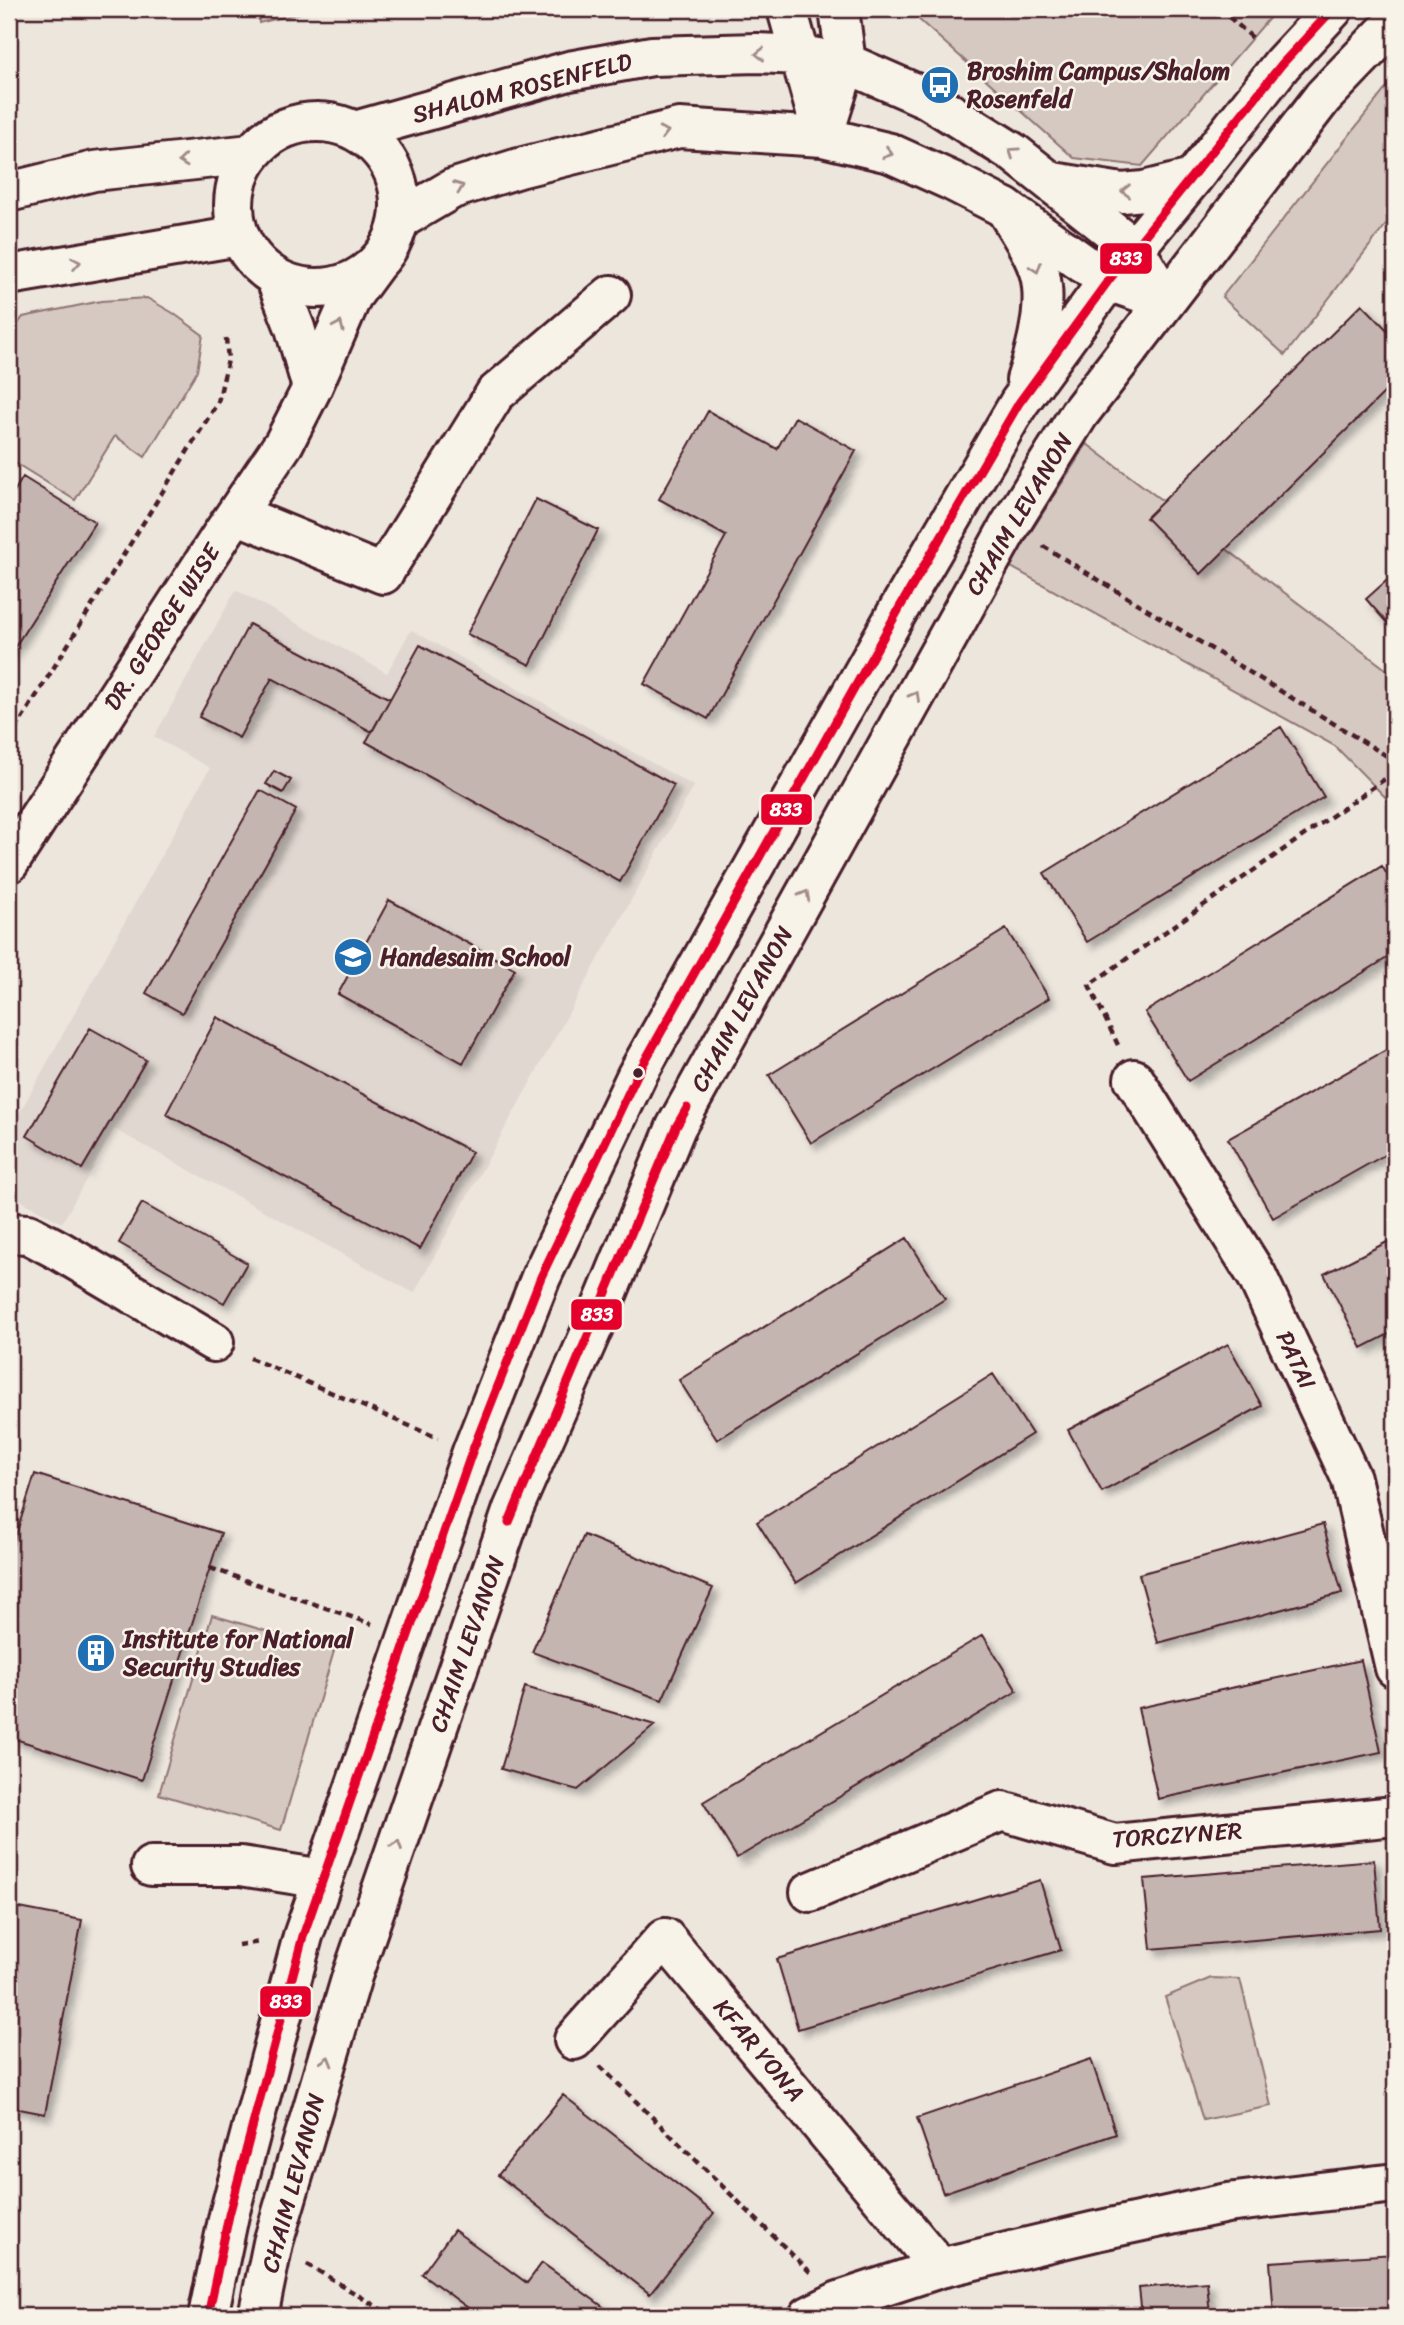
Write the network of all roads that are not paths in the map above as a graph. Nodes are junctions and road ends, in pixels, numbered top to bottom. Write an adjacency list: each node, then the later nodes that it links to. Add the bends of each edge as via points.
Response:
1 (787, 9): 5 (street)
2 (839, 9): 6 (street)
3 (1333, 9): 10 (street, CHAIM LEVANON, via 1282,64)
4 (1395, 23): 22 (street, CHAIM LEVANON, via 1323,97)
5 (800, 55): 6 (street, SHALOM ROSENFELD); 7 (street, SHALOM ROSENFELD, one-way to 7, via 652,56 569,71); 8 (street)
6 (846, 63): 8 (street); 11 (street, SHALOM ROSENFELD, one-way to 6, via 1014,152 926,98)
7 (355, 131): 9 (street, via 328,123 299,124 273,134); 14 (street, via 377,147 392,169 400,194)
8 (823, 137): 13 (street, one-way to 13, via 891,153); 14 (street, one-way to 8, via 452,188 679,128)
9 (251, 154): 12 (street, one-way to 12, via 94,171); 15 (street, via 237,179 233,208)
10 (1192, 179): 11 (street, one-way to 11, via 1122,192); 16 (street, CHAIM LEVANON)
11 (1053, 182): 16 (street, SHALOM ROSENFELD)
12 (9, 192)
13 (1004, 208): 20 (street); 24 (street, one-way to 24, via 1033,257 1042,287 1037,344)
14 (399, 220): 17 (street, via 390,245)
15 (239, 236): 18 (street, one-way to 15); 19 (street, via 254,260)
16 (1135, 249): 20 (street, CHAIM LEVANON); 22 (street, SHALOM ROSENFELD)
17 (374, 266): 19 (street, via 352,281 326,288 299,287); 23 (street, DR. GEORGE WISE, one-way to 17, via 352,296)
18 (9, 275)
19 (275, 277): 23 (street)
20 (1108, 281): 22 (street); 24 (street, CHAIM LEVANON)
21 (611, 295): 25 (street, via 495,394 383,574)
22 (1165, 300): 40 (street, CHAIM LEVANON, one-way to 22, via 273,2243 352,1976 513,1509 676,1127 1010,525 1079,414)
23 (312, 388): 25 (street, DR. GEORGE WISE, via 284,443)
24 (1019, 403): 33 (street, CHAIM LEVANON, via 637,1075 541,1277 472,1452)
25 (236, 514): 26 (street, DR. GEORGE WISE)
26 (9, 863)
27 (1134, 1079): 30 (street, PATAI, via 1257,1276 1351,1478)
28 (9, 1233): 29 (street, via 28,1234 60,1251)
29 (214, 1342)
30 (1395, 1668)
31 (1395, 1816): 34 (street, TORCZYNER, via 1115,1844 1002,1811)
32 (151, 1866): 33 (street, via 242,1866)
33 (323, 1879): 39 (street, CHAIM LEVANON, via 303,1936 229,2215)
34 (810, 1892)
35 (574, 2040): 37 (street, KFAR YONA, via 666,1938)
36 (1395, 2183): 37 (street, via 1227,2203)
37 (940, 2268): 38 (street)
38 (824, 2309)
39 (208, 2316)
40 (258, 2316)

